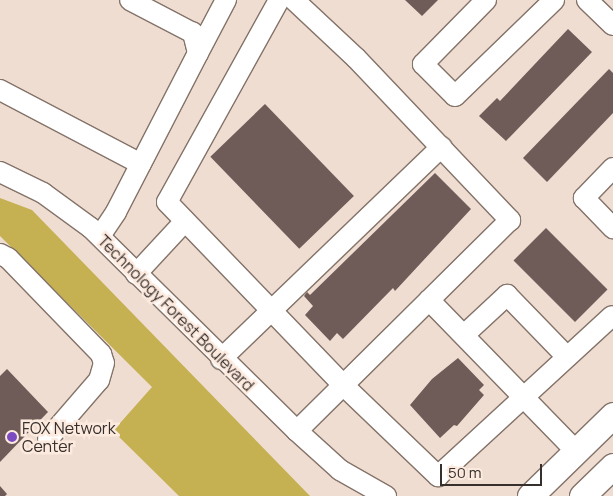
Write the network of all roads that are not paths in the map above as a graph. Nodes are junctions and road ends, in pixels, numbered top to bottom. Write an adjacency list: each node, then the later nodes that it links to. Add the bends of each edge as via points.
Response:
1 (130, 0): 9 (street, via 193,33)
2 (226, 0): 9 (street)
3 (280, 0): 15 (street, via 167,202)
4 (294, 0): 11 (street, via 356,58)
5 (486, 0): 6 (street, via 423,64 455,96)
6 (554, 0)
7 (587, 0): 8 (street)
8 (613, 25)
9 (198, 54): 12 (street)
10 (0, 90): 12 (street)
11 (441, 147): 20 (street, via 510,220); 21 (street)
12 (141, 164): 17 (street)
13 (613, 168): 16 (street, via 584,198)
14 (0, 172): 17 (street, Technology Forest Boulevard, via 43,193)
15 (185, 221): 19 (street); 21 (street)
16 (613, 228)
17 (100, 236): 19 (street, Technology Forest Boulevard)
18 (0, 254): 30 (street, via 8,258 102,354 104,363 99,380)
19 (136, 274): 25 (street, Technology Forest Boulevard)
20 (429, 300): 23 (street); 26 (street)
21 (270, 310): 25 (street); 26 (street)
22 (612, 316): 24 (street)
23 (464, 335): 24 (street, via 507,295); 27 (street)
24 (567, 357): 27 (street)
25 (221, 359): 29 (street, Technology Forest Boulevard)
26 (343, 385): 27 (street, via 438,476); 29 (street)
27 (523, 397): 31 (street)
28 (613, 415): 31 (main road)
29 (297, 431): 33 (street, Technology Forest Boulevard)
30 (48, 440)
31 (576, 451): 36 (main road)
32 (613, 466): 37 (main road)
33 (340, 470): 34 (street, Technology Forest Boulevard); 35 (street, Technology Forest Boulevard)
34 (356, 496)
35 (386, 496)
36 (530, 496)
37 (582, 496)

